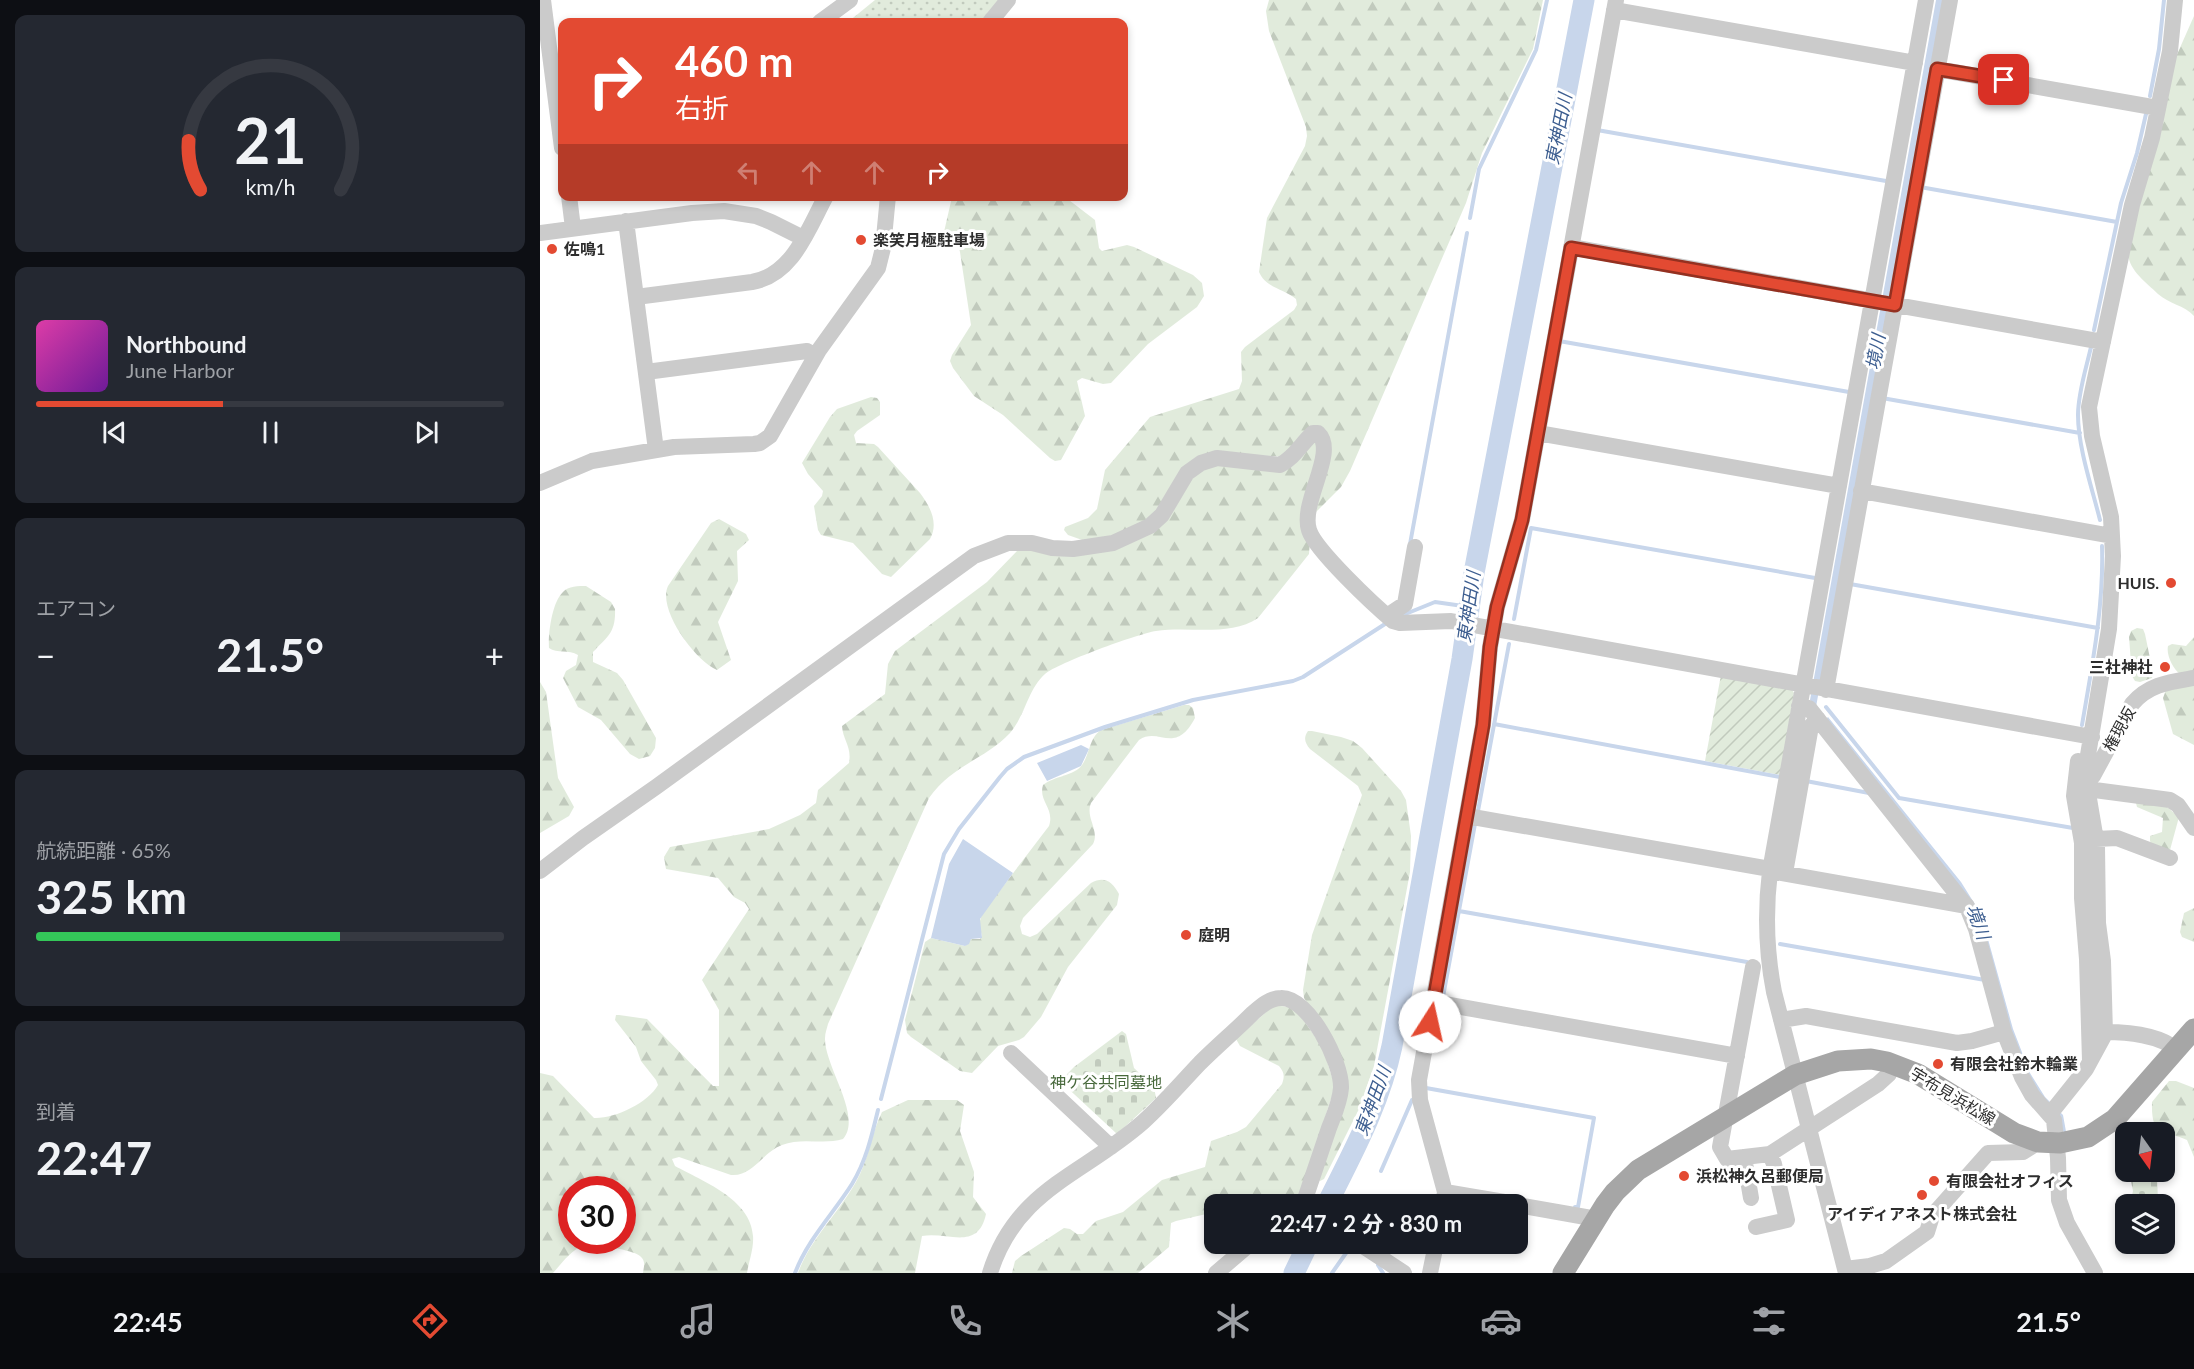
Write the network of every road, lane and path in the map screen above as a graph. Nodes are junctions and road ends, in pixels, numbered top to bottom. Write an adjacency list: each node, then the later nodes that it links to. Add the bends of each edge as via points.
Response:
1 (543, 0): 12 (street)
2 (850, 0): 8 (street)
3 (1008, 0): 9 (street)
4 (1926, 0): 10 (street)
5 (1950, 0): 11 (street)
6 (2175, 0): 13 (street)
7 (1615, 5): 10 (street); 22 (street)
8 (825, 18)
9 (993, 18)
10 (1915, 63): 24 (street)
11 (1937, 69): 13 (street); 24 (street)
12 (552, 86): 14 (street)
13 (2158, 108): 25 (street, via 2132,205)
14 (558, 123)
15 (570, 201): 19 (street)
16 (823, 201): 21 (street)
17 (888, 201): 26 (street, via 878,268)
18 (626, 221): 19 (street); 21 (street, via 724,211 763,219); 23 (street)
19 (573, 228): 20 (street)
20 (540, 233)
21 (803, 238): 23 (street, via 789,262 768,278)
22 (1571, 248): 24 (street); 28 (street)
23 (636, 297): 27 (street)
24 (1884, 303): 25 (street); 31 (street); 32 (street)
25 (2103, 342): 33 (street, via 2089,417)
26 (815, 356): 27 (street, via 807,351); 29 (street, via 765,440)
27 (646, 372): 29 (street)
28 (1538, 433): 31 (street); 36 (street, via 1522,520)
29 (656, 450): 30 (street, via 592,461)
30 (540, 483)
31 (1839, 486): 38 (street)
32 (1862, 491): 33 (street); 38 (street)
33 (2112, 536): 41 (street, via 2109,629)
34 (1415, 547): 35 (street, via 1405,604)
35 (1387, 616): 36 (street, via 1400,623 1451,621); 47 (street, via 1322,551 1309,530 1308,507 1323,456 1322,436 1313,433 1299,451 1280,465 1217,458 1187,473 1162,515 1132,536 1073,549 1008,543 974,556)
36 (1490, 628): 38 (street); 43 (street, via 1483,725)
37 (2194, 678): 42 (street, 権現坂, via 2160,684 2140,694)
38 (1815, 688): 39 (street); 41 (street)
39 (1799, 706): 40 (street, via 1809,708); 48 (street)
40 (1818, 719): 48 (street, via 1811,726); 49 (street)
41 (2086, 736): 42 (street); 58 (street, via 2074,796 2082,843)
42 (2086, 785): 44 (street, via 2170,800); 45 (street)
43 (1467, 816): 48 (street); 51 (street)
44 (2194, 828)
45 (2096, 839): 46 (street, via 2117,838); 54 (street)
46 (2170, 858)
47 (540, 871)
48 (1775, 871): 49 (street); 52 (street, via 1766,914 1767,945)
49 (1966, 906): 53 (street)
50 (1753, 967): 57 (street)
51 (1433, 1002): 57 (street); 70 (street, via 1419,1093)
52 (1781, 1020): 53 (street, via 1806,1016 1957,1043); 60 (street)
53 (2004, 1032): 61 (street, via 2026,1086 2038,1104)
54 (2105, 1032): 55 (street, via 2171,1045); 58 (street)
55 (2188, 1040): 65 (main road, 宇布見浜松線, via 2115,1119 2098,1132)
56 (1011, 1053): 66 (street)
57 (1737, 1056): 62 (street)
58 (2090, 1062): 61 (street)
59 (1892, 1064): 60 (main road, 宇布見浜松線, via 1854,1059); 63 (street, via 1889,1074 1878,1084); 64 (main road, 宇布見浜松線, via 1918,1074 2014,1133)
60 (1795, 1075): 62 (main road, 宇布見浜松線); 63 (street)
61 (2054, 1110): 65 (street)
62 (1726, 1116): 68 (street, via 1720,1147 1727,1159); 73 (main road, 宇布見浜松線, via 1638,1170 1615,1192)
63 (1809, 1130): 67 (street); 80 (street)
64 (2033, 1140): 65 (main road, 宇布見浜松線); 80 (street, via 2023,1152 1988,1154 1932,1216 1927,1232 1893,1256)
65 (2062, 1143): 84 (street, via 2057,1188 2062,1212)
66 (1111, 1147): 69 (street, via 1145,1120 1263,1004 1290,999 1305,1009 1317,1027 1334,1055 1340,1076 1340,1099); 81 (street, via 1031,1203 1010,1230)
67 (1770, 1154): 68 (street); 74 (street, via 1787,1220)
68 (1744, 1157): 71 (street)
69 (1307, 1194)
70 (1443, 1194)
71 (1751, 1198)
72 (1528, 1207): 73 (street)
73 (1597, 1219): 79 (main road, 宇布見浜松線)
74 (1756, 1227)
75 (1238, 1254): 82 (street)
76 (1374, 1254): 78 (street)
77 (1434, 1254): 83 (street)
78 (1397, 1270)
79 (1571, 1271)
80 (1846, 1271)
81 (990, 1273)
82 (1216, 1273)
83 (1430, 1273)
84 (2095, 1273)

